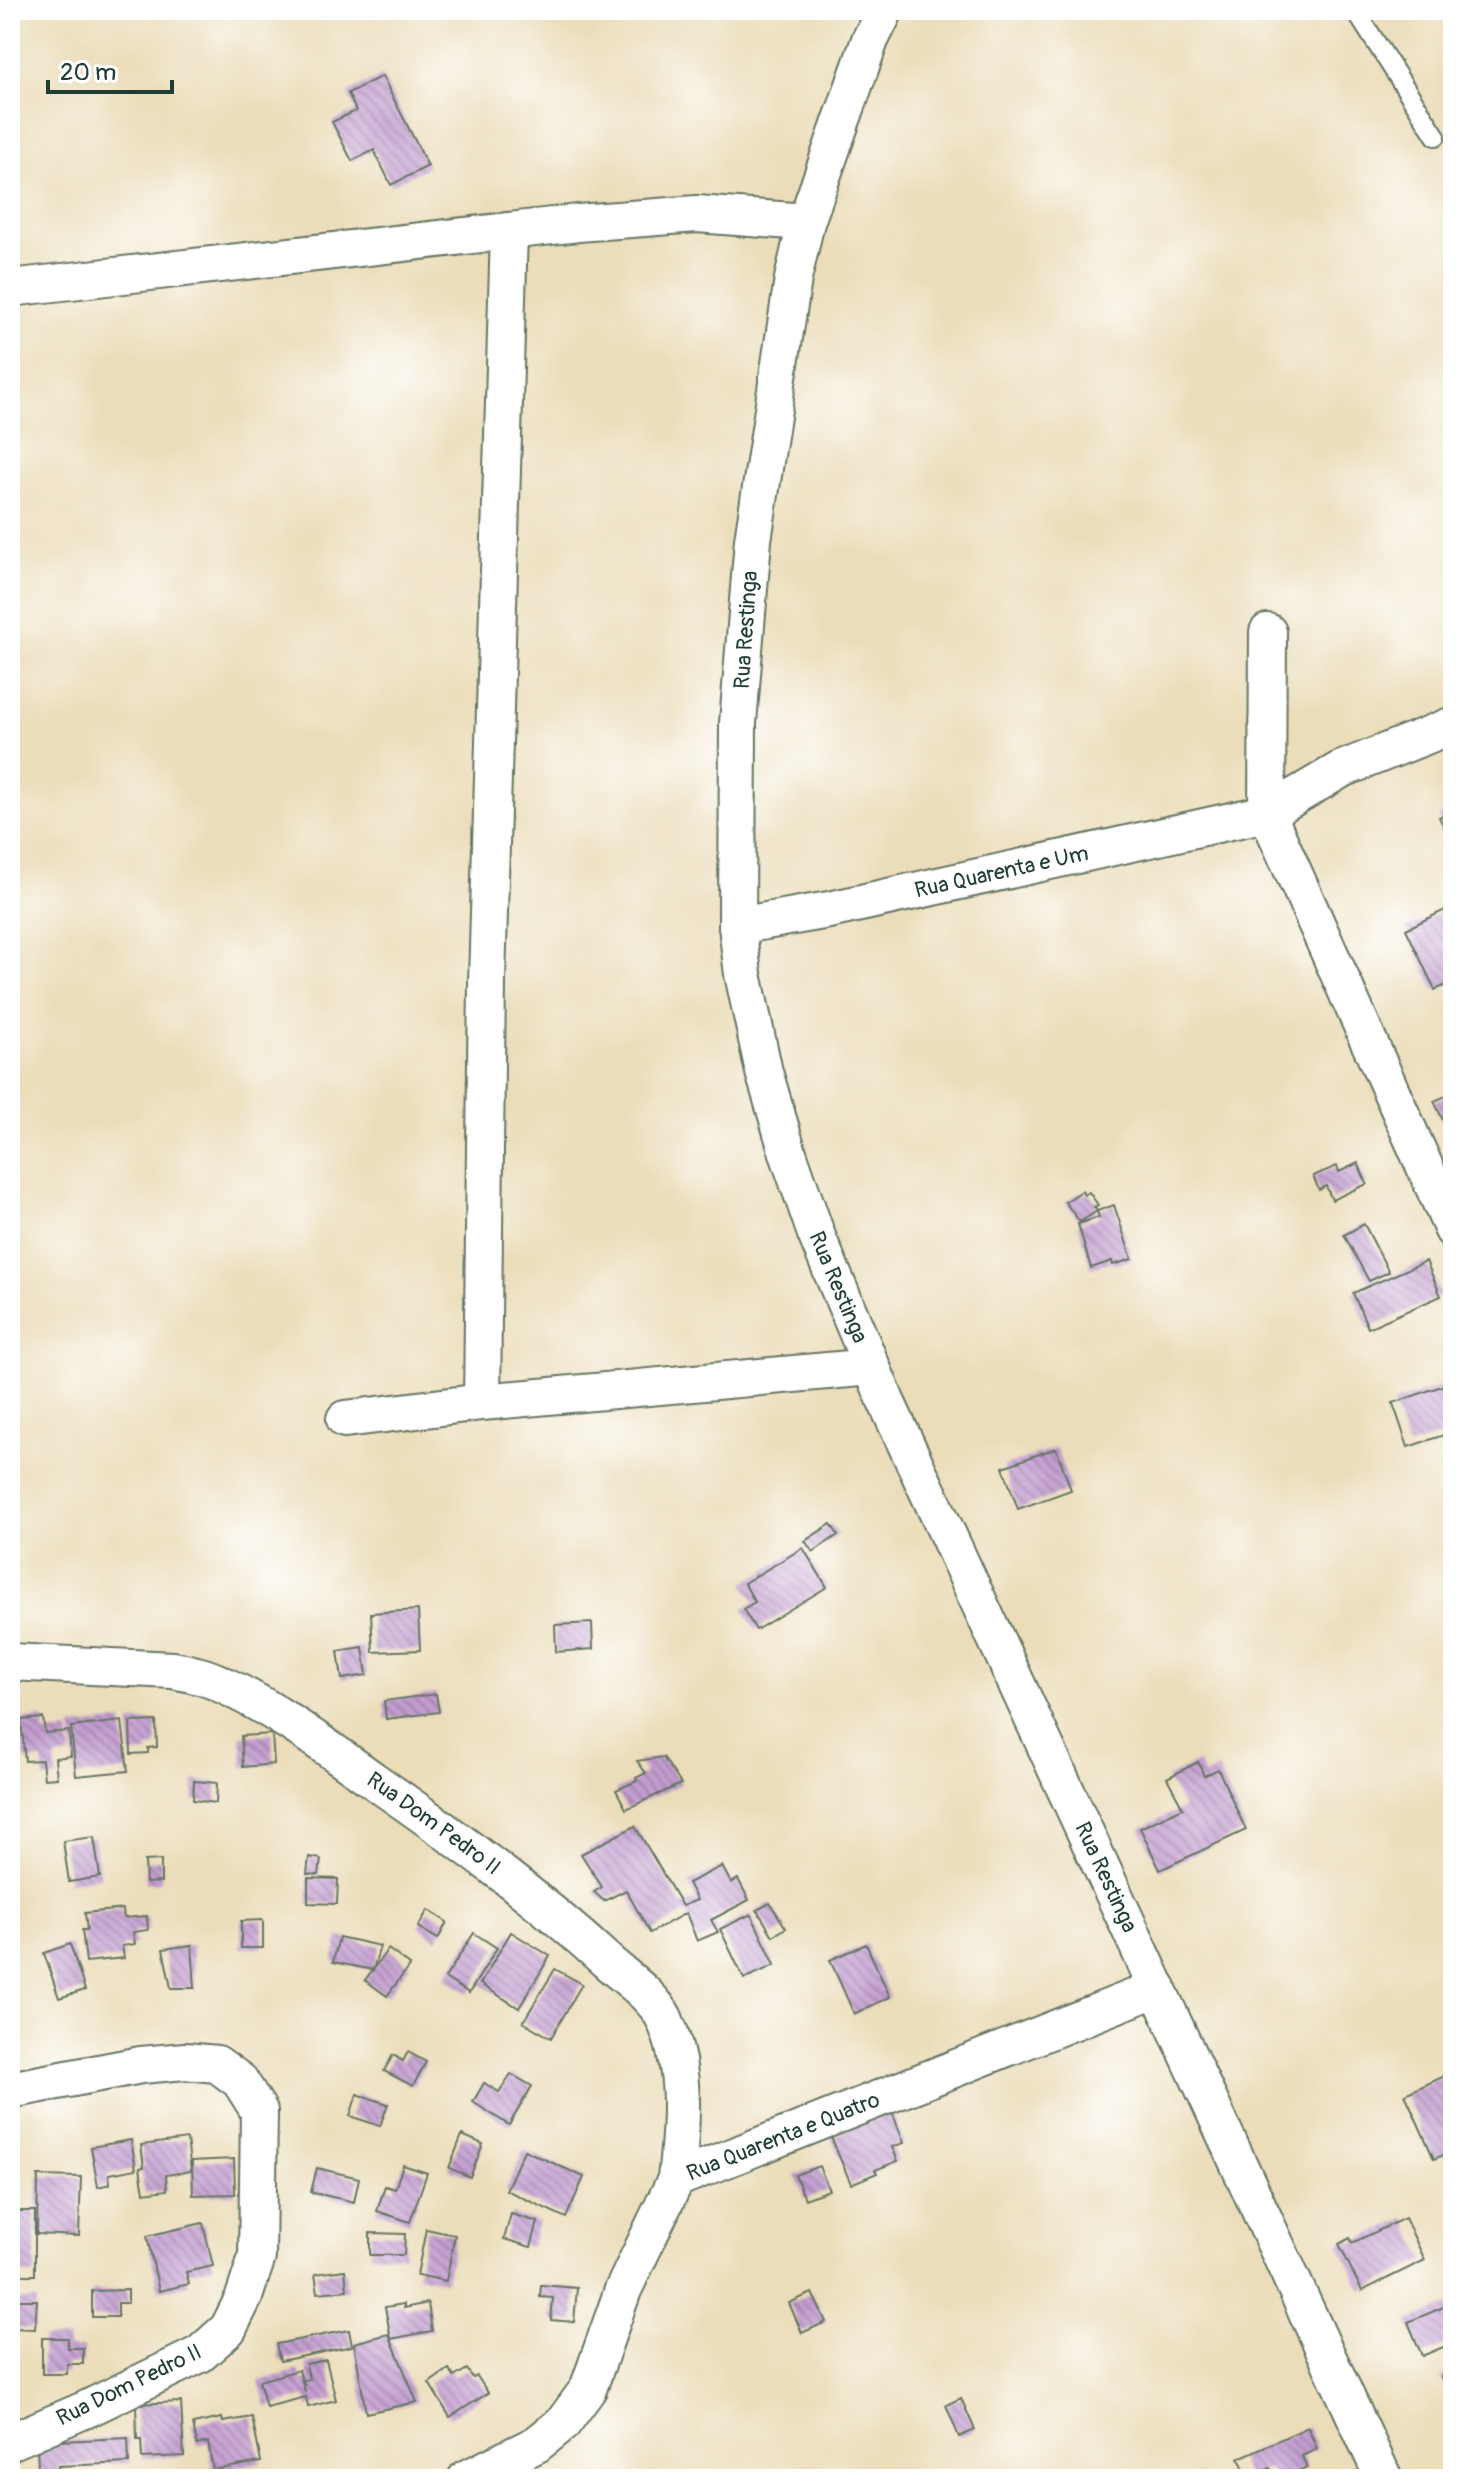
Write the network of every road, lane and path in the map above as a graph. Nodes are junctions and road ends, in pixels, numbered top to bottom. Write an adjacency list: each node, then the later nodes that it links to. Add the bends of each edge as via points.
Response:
1 (885, 10): 4 (street, Rua Restinga)
2 (1355, 10): 3 (lane)
3 (1436, 136)
4 (806, 222): 5 (street, via 697,214); 10 (street, Rua Restinga, via 753,540 738,723)
5 (509, 231): 6 (street); 13 (street, via 487,981)
6 (10, 288)
7 (1268, 632): 9 (street)
8 (1453, 725): 9 (street, Rua Quarenta e Um, via 1340,770)
9 (1267, 813): 10 (street, Rua Quarenta e Um); 11 (street)
10 (737, 926): 12 (street, Rua Restinga, via 764,1072 788,1153)
11 (1453, 1230)
12 (872, 1367): 13 (street); 16 (street, Rua Restinga)
13 (482, 1402): 14 (street)
14 (345, 1419)
15 (10, 1662): 18 (street, Rua Dom Pedro II, via 173,1670 221,1684 303,1731 558,1916 662,2015 680,2079)
16 (1158, 1988): 18 (street, Rua Quarenta e Quatro); 21 (street, Rua Restinga)
17 (10, 2090): 19 (street, Rua Dom Pedro II, via 185,2061 217,2064 240,2081 259,2111 257,2257 228,2329 200,2354)
18 (676, 2179): 20 (street, Rua Quarenta e Quatro, via 612,2318 588,2389 563,2423 537,2444)
19 (10, 2442)
20 (466, 2479)
21 (1384, 2479)

